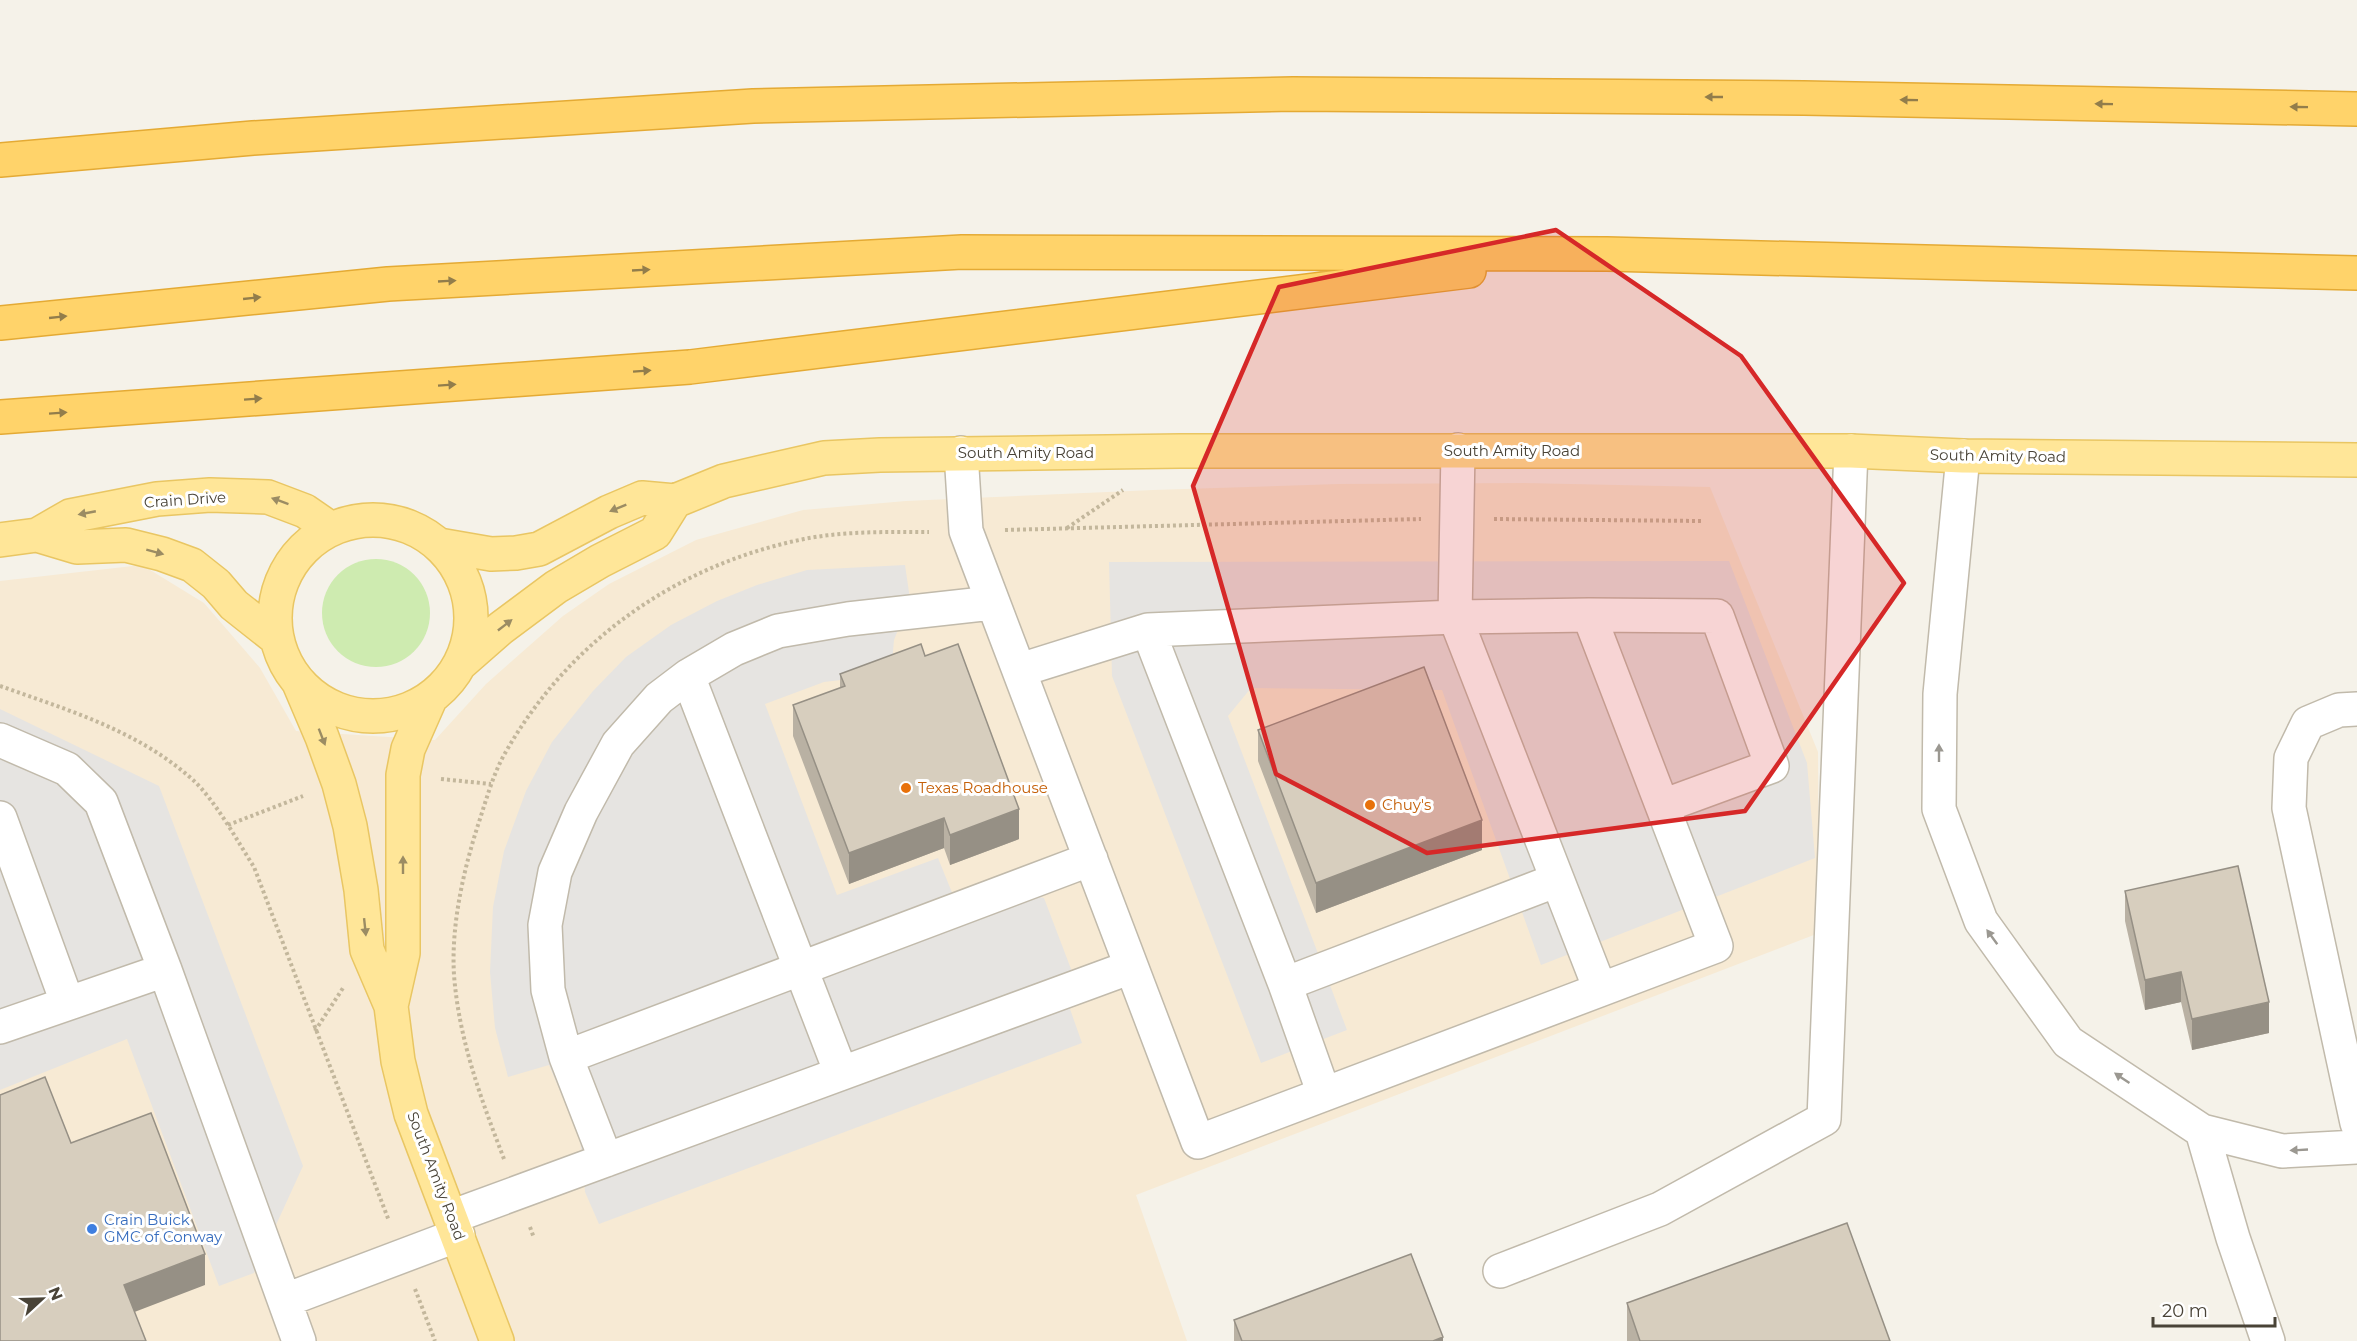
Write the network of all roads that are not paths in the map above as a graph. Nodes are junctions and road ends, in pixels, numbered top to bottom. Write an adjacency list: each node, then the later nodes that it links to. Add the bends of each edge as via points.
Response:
1 (2357, 109): 2 (highway, one-way to 2, via 1804,98 1305,94 812,104 253,138)
2 (0, 160)
3 (1607, 254): 4 (highway); 5 (highway, one-way to 3, via 388,284 962,252); 6 (highway, one-way to 3, via 690,367)
4 (2357, 273)
5 (0, 323)
6 (0, 417)
7 (1458, 450): 8 (main road, South Amity Road); 9 (main road, South Amity Road); 19 (lane)
8 (1851, 452): 10 (main road, South Amity Road); 49 (lane, via 1824,1119 1660,1209)
9 (962, 453): 12 (main road, South Amity Road, via 824,458 724,481); 17 (lane, via 966,531)
10 (1963, 456): 11 (main road, South Amity Road); 45 (lane, one-way to 10, via 2068,1042 1981,921 1939,809 1940,694)
11 (2357, 460)
12 (675, 501): 16 (main road, South Amity Road, one-way to 16, via 642,498 538,549 491,554); 22 (main road, one-way to 12, via 556,587 655,533)
13 (331, 529): 14 (main road, Crain Drive, one-way to 14, via 305,511 268,497 210,495 69,516); 16 (main road, via 359,520 387,520 415,529); 21 (main road, via 297,556 279,586)
14 (37, 535): 15 (main road, Crain Drive); 21 (main road, Crain Drive, one-way to 21, via 77,547 126,545 192,565)
15 (0, 540)
16 (439, 545): 22 (main road, via 456,565 467,588 470,638)
17 (992, 603): 23 (lane); 24 (lane, via 859,617 778,631 734,649)
18 (1589, 615): 19 (lane); 29 (lane); 29 (lane, via 1717,616 1772,766)
19 (1455, 617): 20 (lane); 32 (lane)
20 (1148, 630): 23 (lane); 36 (lane)
21 (277, 639): 25 (main road, via 285,663)
22 (461, 663): 26 (main road, via 448,683)
23 (1020, 670): 31 (lane)
24 (688, 676): 34 (lane); 41 (lane, via 659,698 618,744 580,812 555,872 545,925 548,990)
25 (299, 684): 26 (main road, via 321,702 347,714 376,717 405,712); 39 (main road, South Amity Road, one-way to 39, via 339,784 361,890 367,950)
26 (430, 699): 39 (main road, South Amity Road, one-way to 26, via 403,953 403,775 408,749)
27 (2357, 709): 44 (lane, via 2339,710 2307,723 2291,758 2289,808)
28 (0, 740): 35 (lane, via 67,769 100,802)
29 (1663, 806): 37 (lane, via 1716,946)
30 (0, 818): 38 (lane)
31 (1091, 859): 33 (lane); 34 (lane)
32 (1557, 880): 36 (lane); 37 (lane)
33 (1131, 967): 42 (lane); 43 (lane, via 1198,1142)
34 (800, 968): 41 (lane); 42 (lane)
35 (165, 970): 38 (lane); 50 (lane)
36 (1285, 984): 43 (lane)
37 (1600, 989): 43 (lane)
38 (68, 1002): 40 (lane)
39 (392, 1006): 48 (main road, South Amity Road, via 398,1061 411,1114)
40 (0, 1027)
41 (566, 1057): 47 (lane)
42 (841, 1073): 47 (lane)
43 (1324, 1094)
44 (2357, 1123)
45 (2202, 1131): 46 (lane, one-way to 45, via 2282,1151); 53 (lane)
46 (2357, 1147)
47 (606, 1160): 48 (lane)
48 (455, 1226): 50 (lane); 52 (main road, South Amity Road)
49 (1500, 1271)
50 (286, 1300): 51 (lane)
51 (299, 1341)
52 (497, 1341)
53 (2268, 1341)

